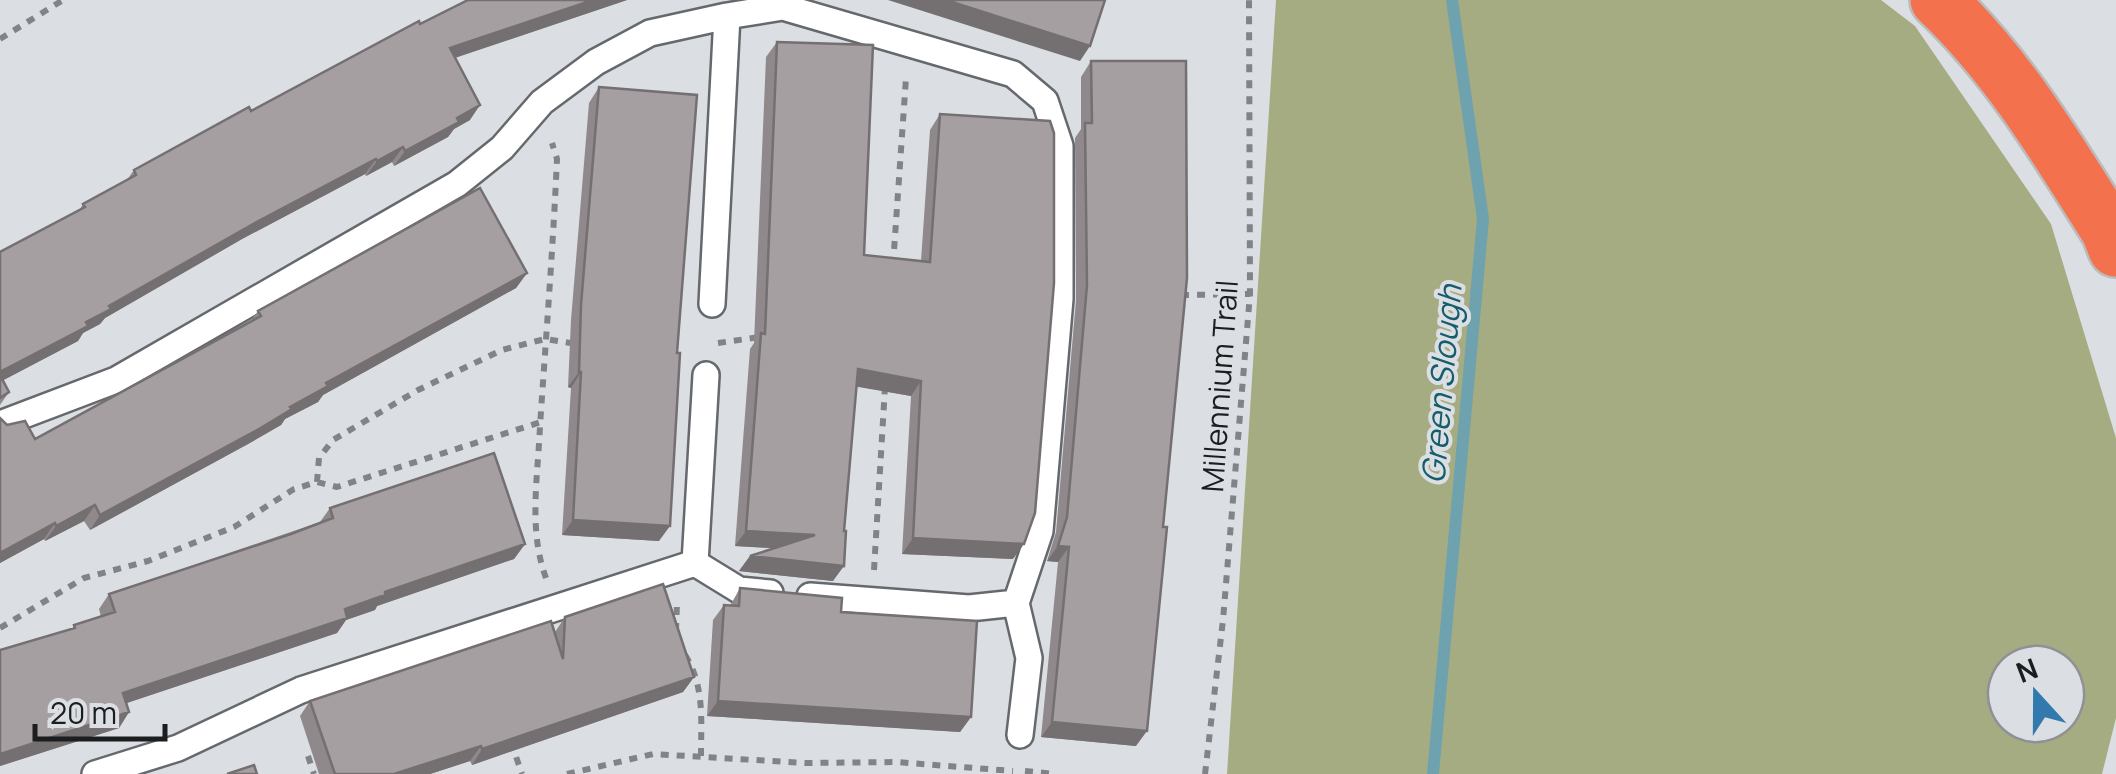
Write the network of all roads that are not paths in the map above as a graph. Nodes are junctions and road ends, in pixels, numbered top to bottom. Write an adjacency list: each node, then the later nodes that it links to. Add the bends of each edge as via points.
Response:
1 (1938, 0): 3 (highway, via 2013,84)
2 (728, 16): 4 (lane); 6 (lane, via 650,33 596,62 542,102 502,148 457,184 116,380); 8 (lane, via 783,7 1013,74 1045,101 1060,146 1060,299 1040,531)
3 (2116, 249)
4 (712, 304)
5 (706, 375): 7 (lane)
6 (0, 424)
7 (687, 565): 8 (lane, via 739,590 969,608); 10 (lane, via 301,690 178,748)
8 (1016, 603): 9 (lane, via 1029,658)
9 (1020, 735)
10 (95, 774)

